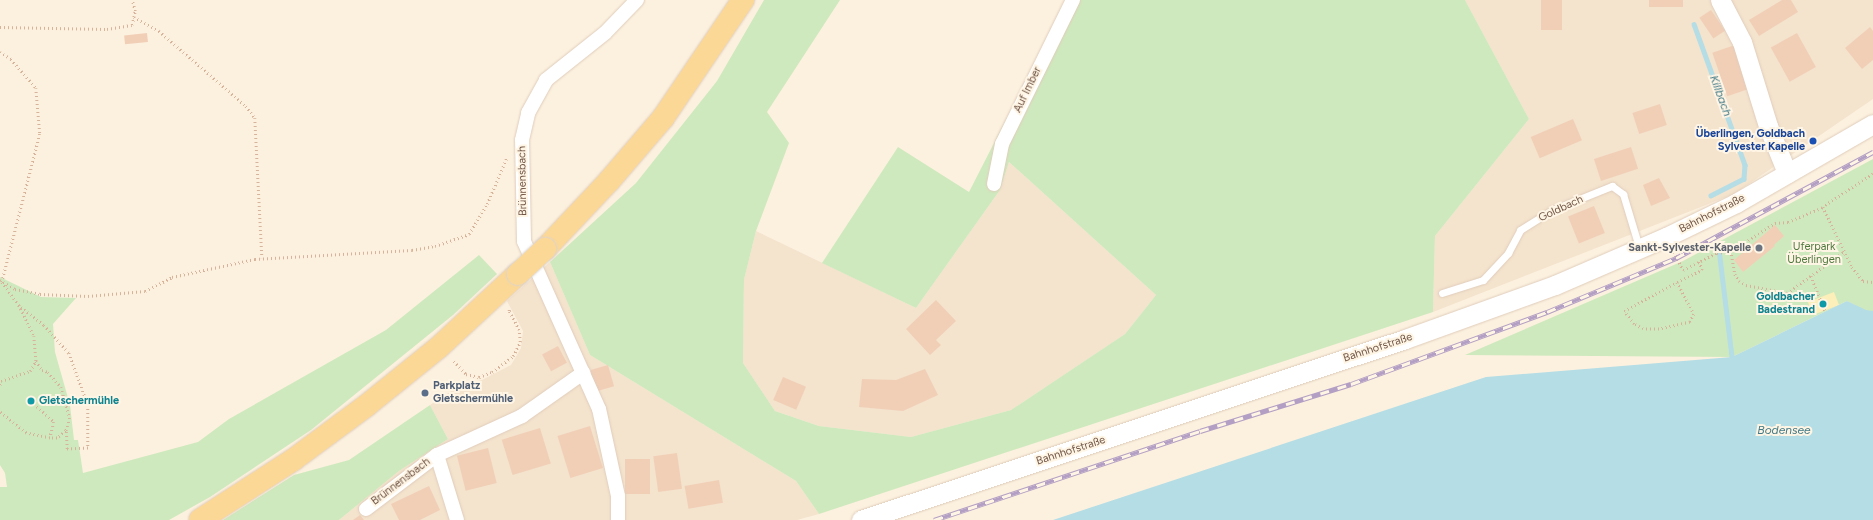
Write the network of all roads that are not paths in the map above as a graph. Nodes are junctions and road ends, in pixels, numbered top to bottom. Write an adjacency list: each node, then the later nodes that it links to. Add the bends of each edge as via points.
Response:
1 (637, 0): 10 (street, Brünnensbach, via 605,33 546,80 528,113 522,140 524,241)
2 (742, 0): 13 (main road, bridge, via 663,118 609,182 518,274 438,348 366,406 293,460)
3 (1073, 0): 7 (street, Auf Imber, via 1002,144)
4 (1720, 0): 6 (street, via 1742,42 1768,126)
5 (1873, 124): 6 (street, Bahnhofstraße)
6 (1787, 173): 8 (street, Bahnhofstraße, via 1736,203)
7 (994, 184)
8 (1640, 249): 9 (lane, Goldbach, via 1623,194 1612,186 1552,210 1526,226 1520,230 1508,253 1483,280); 16 (street, Bahnhofstraße, via 1555,285 1405,340)
9 (1442, 293)
10 (583, 373): 11 (street, Brünnensbach, via 522,416); 15 (street, Brünnensbach, via 600,409 618,496)
11 (437, 455): 12 (street, Brünnensbach); 14 (street, Brünnensbach)
12 (366, 509)
13 (200, 520)
14 (457, 520)
15 (618, 520)
16 (861, 520)

